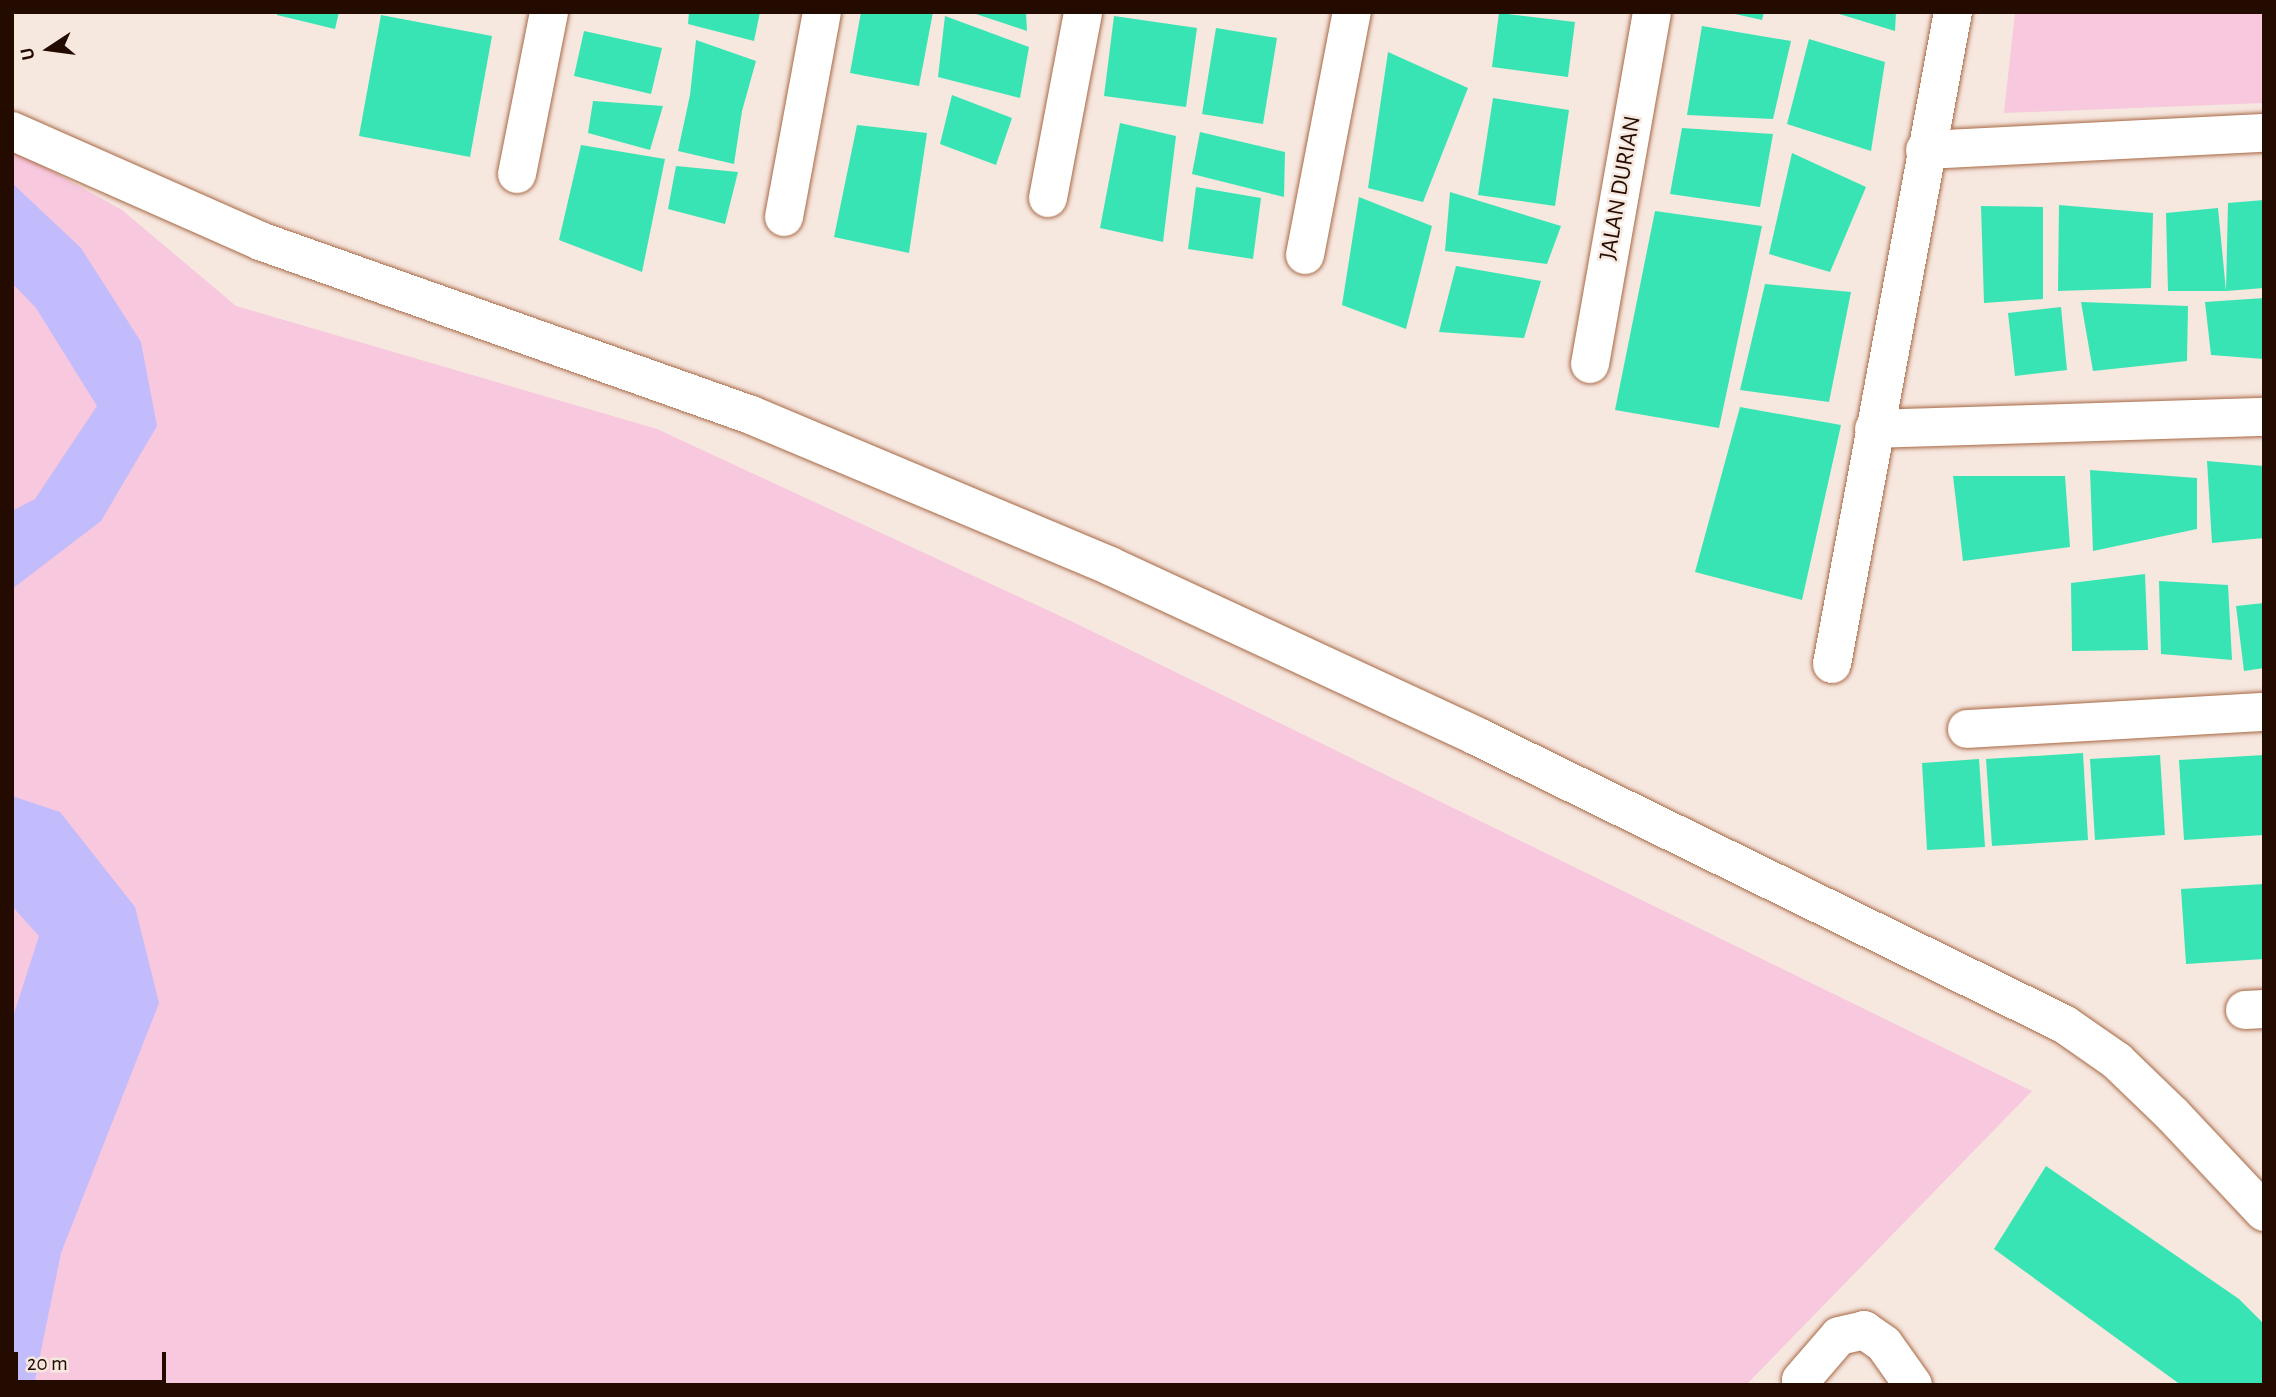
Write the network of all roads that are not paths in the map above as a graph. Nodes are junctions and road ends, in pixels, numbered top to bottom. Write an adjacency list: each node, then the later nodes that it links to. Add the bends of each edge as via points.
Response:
1 (549, 12): 10 (street)
2 (822, 12): 12 (street)
3 (1083, 12): 11 (street)
4 (1352, 12): 13 (street)
5 (1652, 12): 14 (street, JALAN DURIAN)
6 (1952, 12): 9 (street)
7 (12, 131): 20 (street, via 260,241 764,421 1110,566 1476,736 2064,1024 2117,1061)
8 (2264, 133): 9 (street)
9 (1925, 150): 16 (street)
10 (517, 174)
11 (1048, 198)
12 (784, 217)
13 (1305, 256)
14 (1590, 364)
15 (2264, 417): 16 (street)
16 (1874, 429): 17 (street)
17 (1832, 664)
18 (2264, 712): 19 (street)
19 (1967, 729)
20 (2264, 1212)
21 (1803, 1385): 22 (street, via 1801,1380 1839,1336 1864,1330 1884,1344)
22 (1913, 1385)

